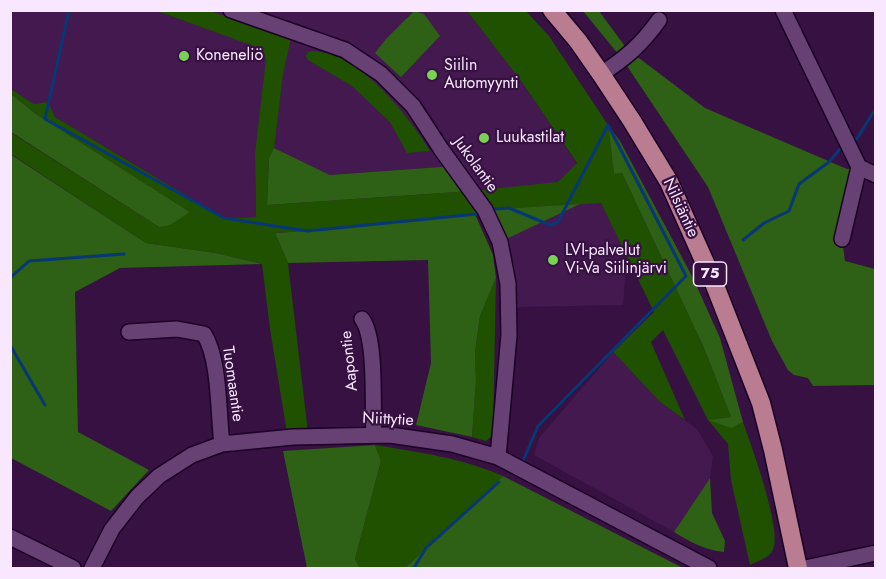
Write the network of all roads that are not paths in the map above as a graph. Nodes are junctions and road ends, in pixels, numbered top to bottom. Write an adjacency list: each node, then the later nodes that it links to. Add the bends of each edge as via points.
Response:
1 (231, 10): 13 (street, Jukolantie, via 345,50 381,74 413,106 485,210 500,242 508,284 509,335)
2 (552, 10): 5 (main road, Nilsiäntie / 75)
3 (783, 10): 6 (street)
4 (659, 20): 5 (street, via 643,42)
5 (601, 74): 19 (main road, Nilsiäntie / 75, via 669,182 714,283 760,403)
6 (859, 168): 7 (street); 8 (street)
7 (876, 175)
8 (842, 239)
9 (362, 319): 11 (street, Aapontie, via 367,326 373,374)
10 (129, 332): 12 (street, Tuomaantie, via 177,329 204,334 213,358)
11 (374, 435): 12 (street, Niittytie); 13 (street, Niittytie, via 452,444)
12 (222, 444): 17 (street, Niittytie, via 192,454 159,476 112,529)
13 (498, 458): 18 (street, Niittytie)
14 (10, 537): 16 (street)
15 (876, 553): 20 (street)
16 (73, 568)
17 (92, 568)
18 (709, 568)
19 (798, 568)
20 (806, 568)

